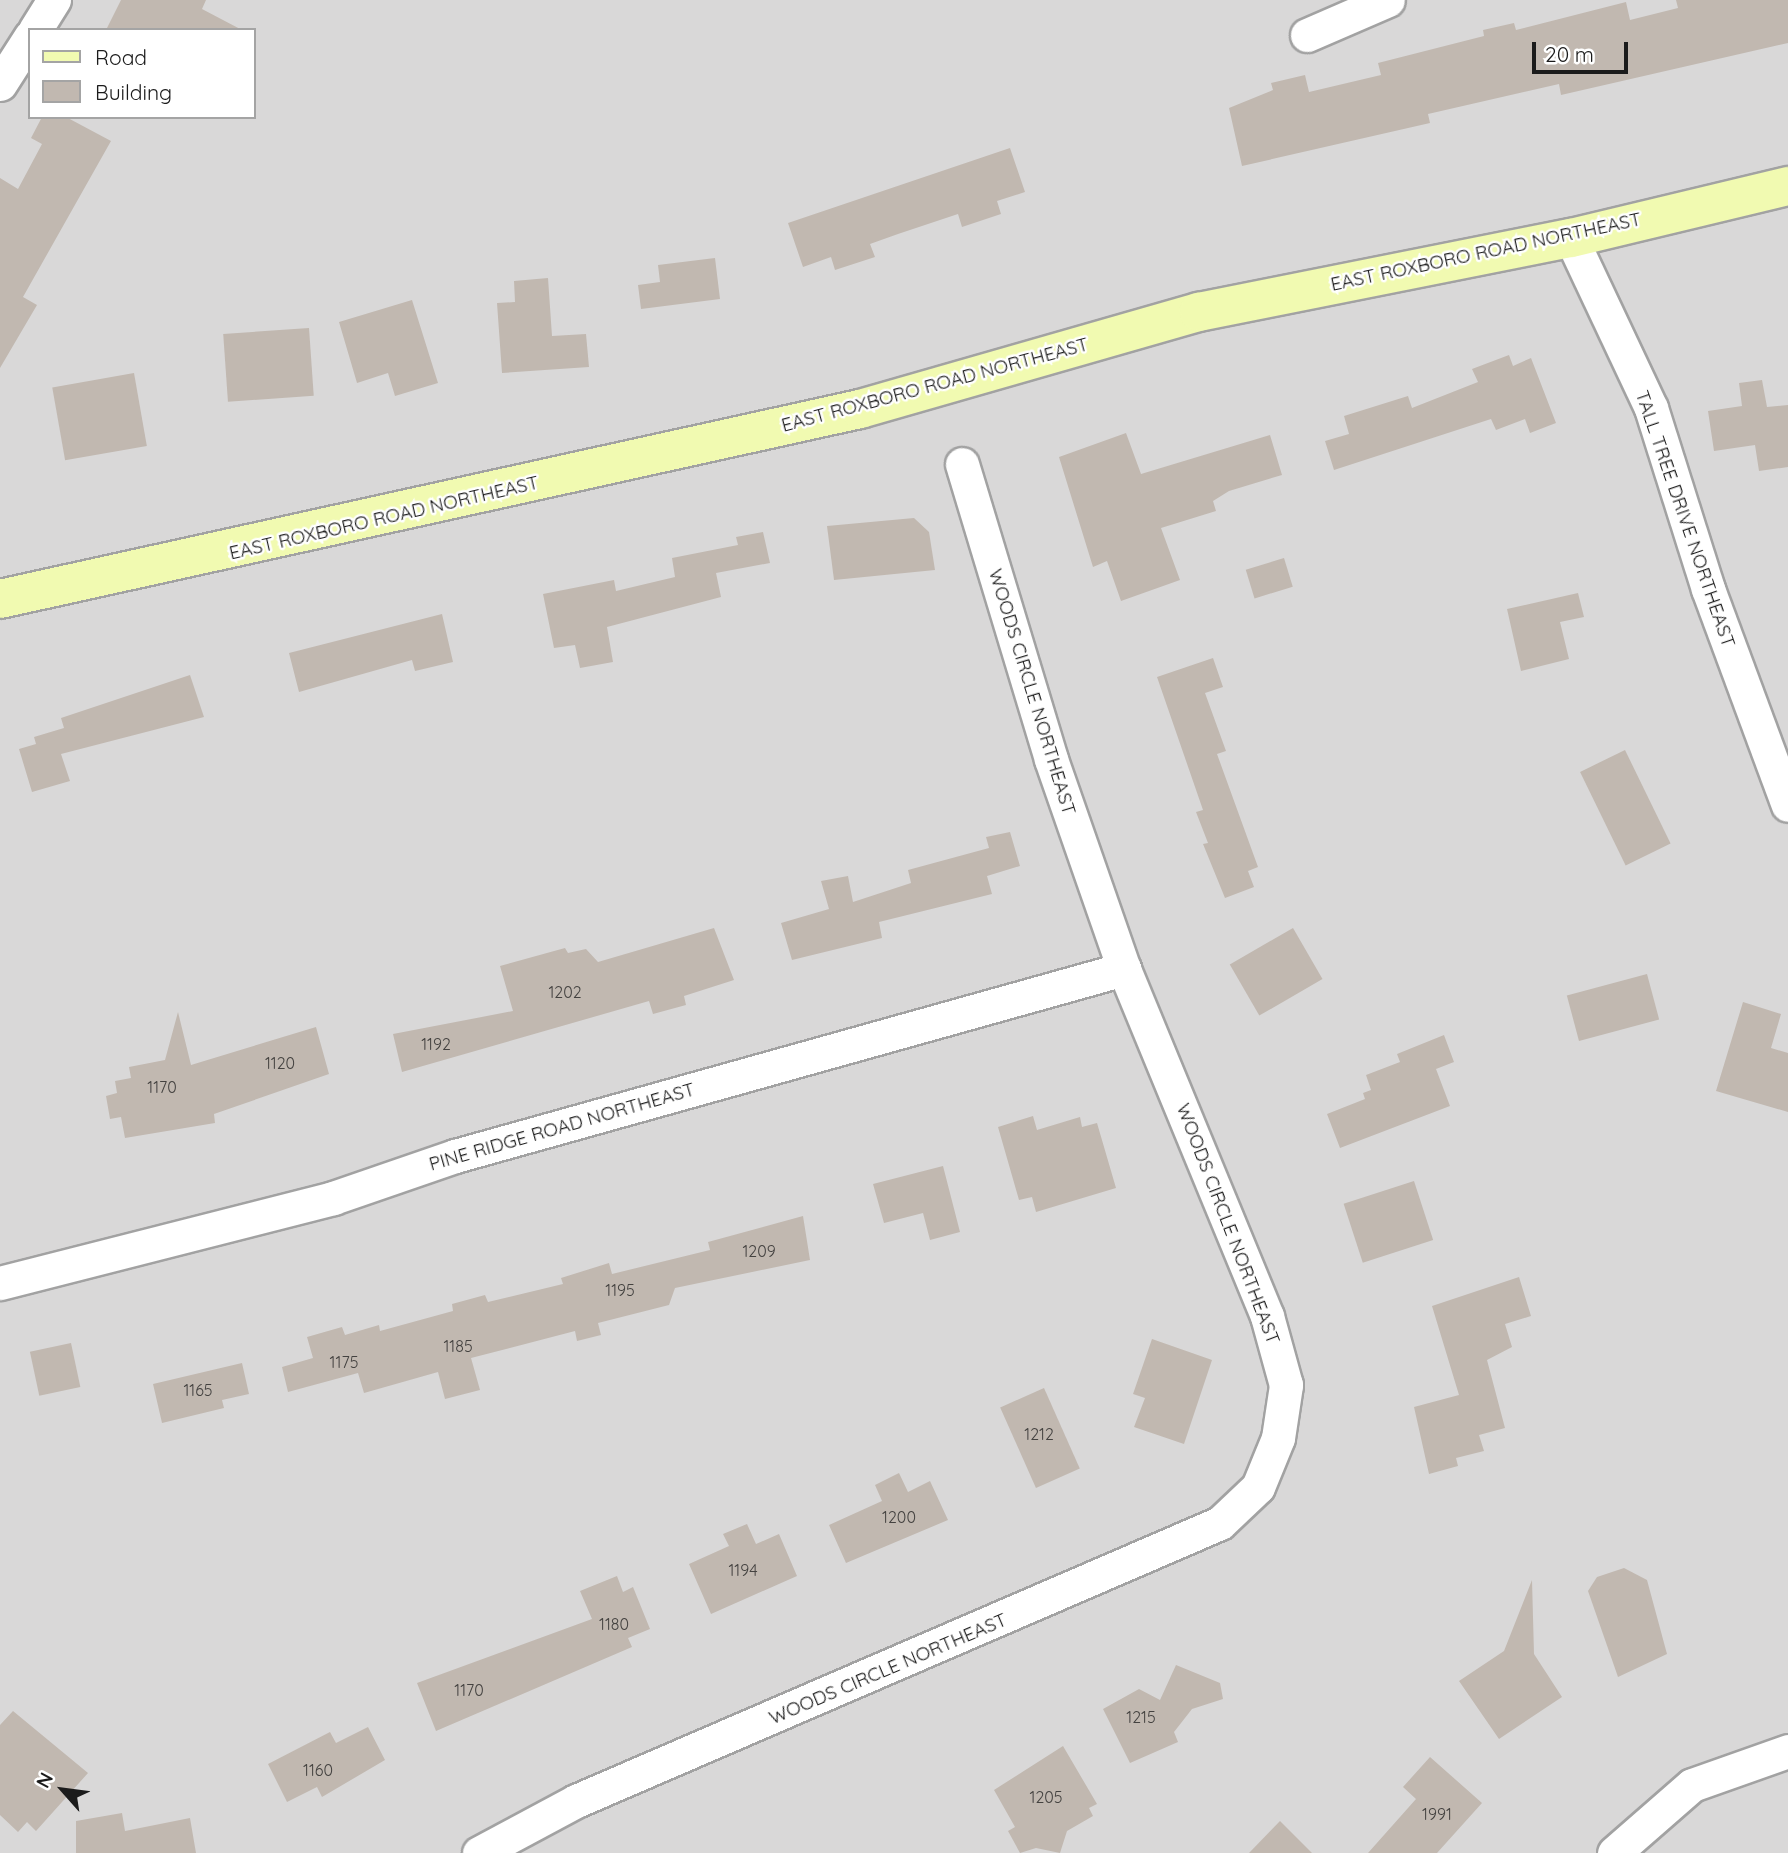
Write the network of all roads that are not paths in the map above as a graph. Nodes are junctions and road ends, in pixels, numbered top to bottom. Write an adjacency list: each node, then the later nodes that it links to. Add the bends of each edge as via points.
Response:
1 (54, 0): 3 (street)
2 (1388, 0): 4 (street)
3 (36, 28)
4 (1307, 35)
5 (28, 40): 6 (street)
6 (0, 84)
7 (1788, 186): 8 (main road, EAST ROXBORO ROAD NORTHEAST)
8 (1571, 238): 10 (main road, EAST ROXBORO ROAD NORTHEAST, via 1199,312 860,409); 11 (street, TALL TREE DRIVE NORTHEAST, via 1651,408 1721,628)
9 (962, 464): 12 (street, WOODS CIRCLE NORTHEAST, via 1051,760)
10 (0, 599)
11 (1788, 805)
12 (1124, 969): 13 (street, PINE RIDGE ROAD NORTHEAST, via 455,1156 333,1198); 15 (street, WOODS CIRCLE NORTHEAST, via 1267,1316 1286,1385 1278,1438 1258,1487 1220,1523 1137,1564 576,1801)
13 (0, 1283)
14 (1788, 1751): 16 (street, via 1692,1785)
15 (478, 1853)
16 (1614, 1853)

